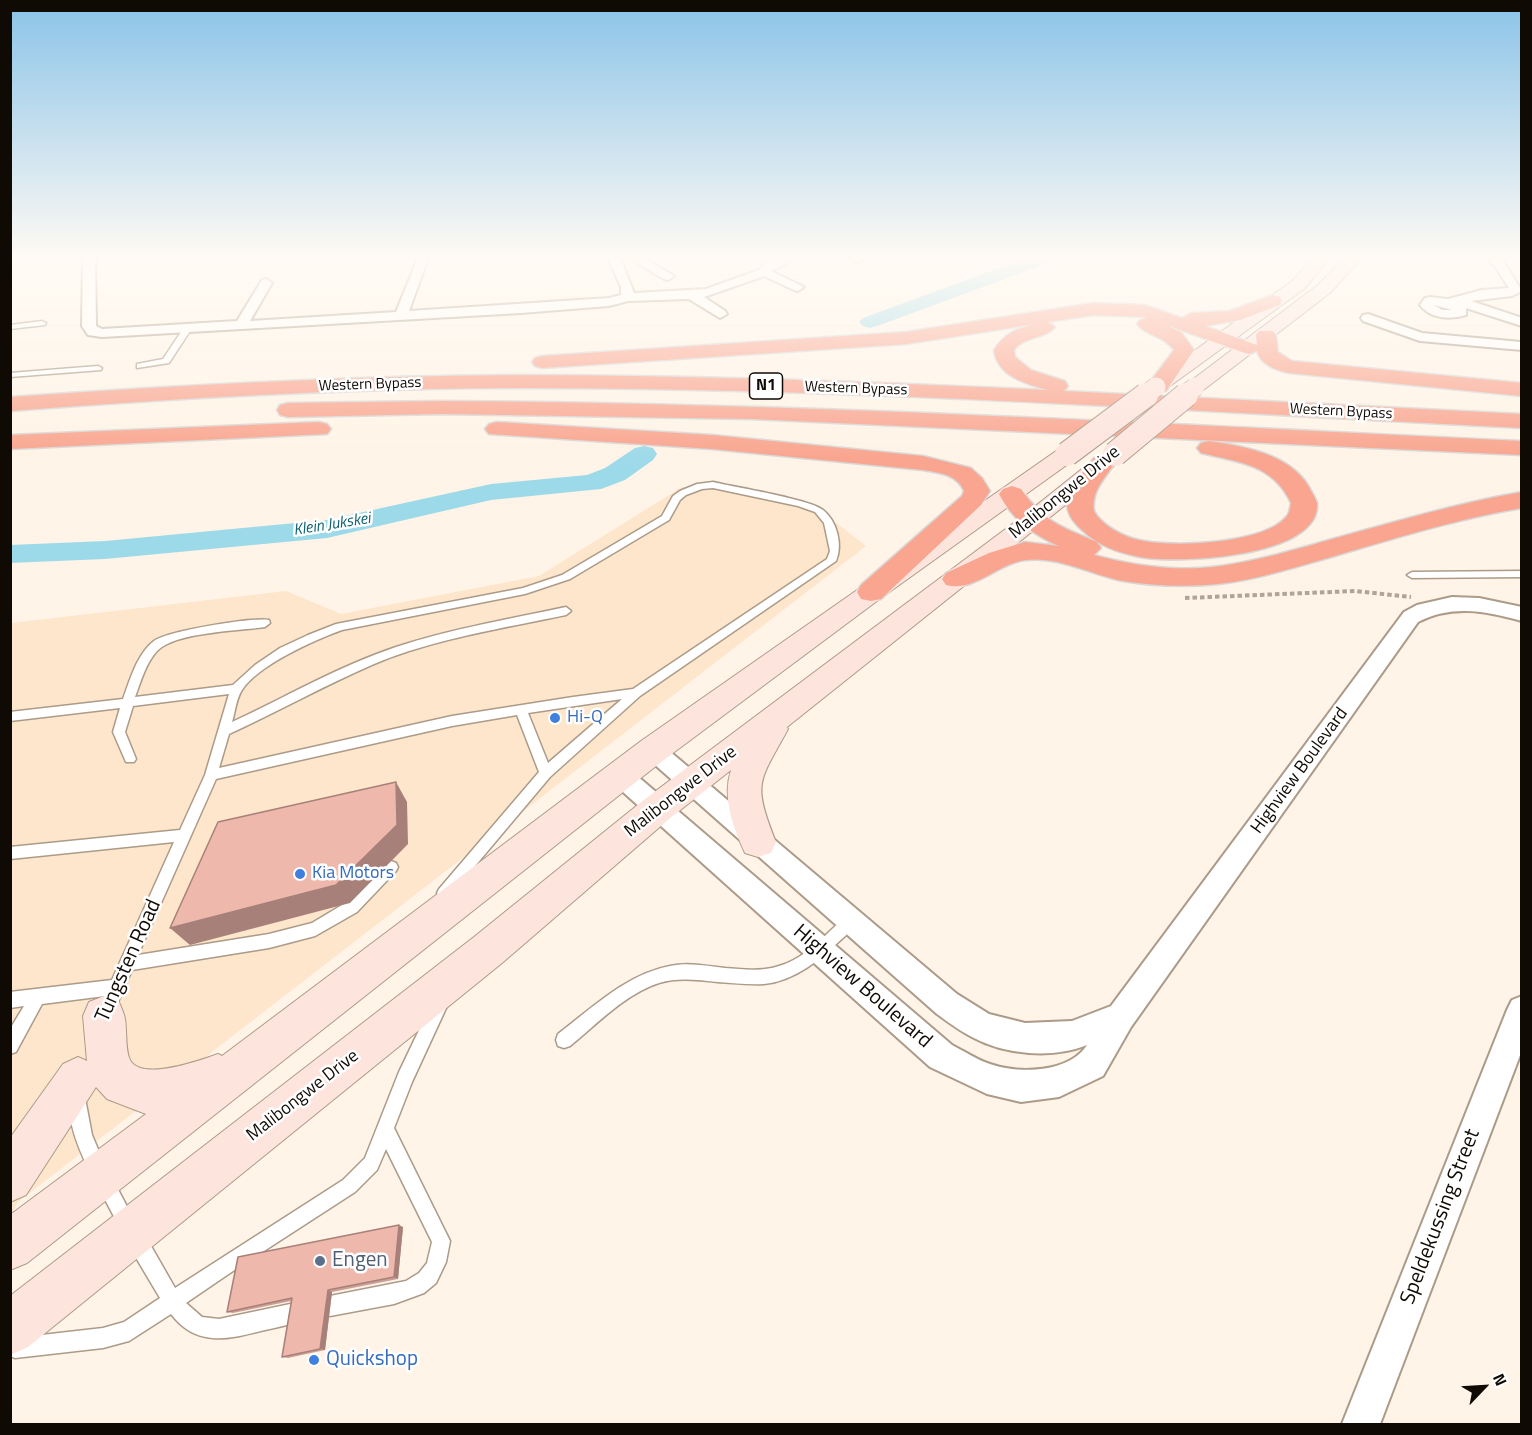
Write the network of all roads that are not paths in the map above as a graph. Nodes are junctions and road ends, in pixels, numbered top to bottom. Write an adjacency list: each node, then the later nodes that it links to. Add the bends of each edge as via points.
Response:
1 (26, 325): 12 (lane)
2 (89, 325): 13 (street, via 93,332)
3 (241, 325): 13 (street)
4 (989, 325): 24 (highway, via 864,341 178,384)
5 (1060, 325): 25 (highway, via 1021,334 1007,342 1004,350 1010,367 1056,386)
6 (1149, 325): 22 (highway, via 1174,336 1184,350)
7 (1184, 325): 15 (highway)
8 (1241, 325): 15 (main road, Malibongwe Drive)
9 (1279, 325): 14 (main road, Malibongwe Drive)
10 (1386, 325): 16 (street)
11 (1438, 325): 16 (street)
12 (10, 327)
13 (188, 328): 19 (lane, via 166,361)
14 (1266, 335): 18 (main road, Malibongwe Drive); 23 (highway, via 1268,354 1289,367)
15 (1223, 338): 18 (highway); 22 (main road, Malibongwe Drive)
16 (1432, 338): 17 (street)
17 (1521, 346)
18 (1249, 348): 31 (main road, Malibongwe Drive, bridge)
19 (140, 366)
20 (98, 368): 21 (lane)
21 (10, 375)
22 (1157, 386): 32 (main road, Malibongwe Drive, bridge)
23 (1521, 390)
24 (10, 402): 26 (highway, Western Bypass / N1, via 373,384 585,382 1014,394)
25 (1521, 409)
26 (1521, 421)
27 (10, 424): 30 (highway, Western Bypass / N1, via 142,415 341,409 557,408 821,415)
28 (391, 426): 29 (highway); 31 (highway, via 673,424 1211,448 1241,454 1275,469 1295,486 1305,509 1288,528 1250,544 1195,552 1144,550 1102,534 1082,513 1082,496); 39 (highway, via 712,441 924,463 969,477 977,491 972,500)
29 (10, 442)
30 (1521, 448)
31 (1109, 458): 34 (main road, Malibongwe Drive)
32 (1012, 494): 34 (highway, via 1018,508); 39 (main road, Malibongwe Drive)
33 (1521, 500): 35 (highway, via 1470,509 1279,563 1206,576)
34 (1032, 520): 35 (highway, via 1098,553); 38 (main road, Malibongwe Drive)
35 (1156, 574): 38 (highway, via 1124,572 1065,555 1025,551)
36 (1521, 574): 37 (lane)
37 (1412, 575)
38 (956, 579): 47 (main road, Malibongwe Drive)
39 (871, 592): 50 (main road, Malibongwe Drive)
40 (566, 610): 49 (lane, via 428,642 370,661)
41 (1521, 614): 69 (street, Highview Boulevard, via 1468,603 1427,607 1411,617)
42 (265, 624): 45 (lane, via 181,636 159,643 145,660)
43 (236, 689): 44 (lane, via 251,673 318,634 551,584 666,518 676,498 700,486 725,486 768,496 812,507 826,516 835,551 831,561); 45 (lane); 49 (lane, Tungsten Road)
44 (636, 693): 46 (lane); 52 (lane)
45 (128, 702): 48 (lane); 51 (lane, via 118,732)
46 (521, 709): 52 (lane); 53 (lane)
47 (785, 711): 55 (main road, Malibongwe Drive); 58 (main road, via 755,754 743,780 744,806)
48 (10, 717)
49 (225, 731): 53 (lane, Tungsten Road)
50 (653, 750): 54 (main road, Malibongwe Drive); 55 (street)
51 (130, 759)
52 (546, 773): 62 (lane)
53 (211, 775): 57 (lane, Tungsten Road)
54 (621, 776): 56 (street, Highview Boulevard); 62 (main road, Malibongwe Drive)
55 (690, 783): 56 (main road, Malibongwe Drive); 58 (street)
56 (657, 809): 63 (street, Highview Boulevard); 65 (main road, Malibongwe Drive)
57 (184, 835): 59 (lane); 64 (lane, Tungsten Road)
58 (758, 842): 61 (street)
59 (10, 853)
60 (391, 867): 64 (lane, via 352,907 315,929 269,941)
61 (850, 922): 63 (lane); 69 (street, via 947,1004 983,1027 1025,1038 1072,1036)
62 (402, 944): 73 (main road, Malibongwe Drive)
63 (819, 950): 69 (street, Highview Boulevard, via 941,1056 987,1079 1021,1086 1059,1081 1092,1065); 71 (lane, via 788,970 768,976 694,971 650,979 613,1001)
64 (127, 964): 70 (lane, Tungsten Road)
65 (451, 979): 74 (lane); 77 (main road, Malibongwe Drive)
66 (38, 996): 67 (lane); 70 (lane); 72 (lane)
67 (10, 1000)
68 (1520, 1016): 84 (street, Speldekussing Street)
69 (1121, 1017)
70 (94, 1039): 73 (main road, via 109,1069 122,1084 147,1092 184,1088); 75 (lane, Tungsten Road, via 78,1116); 76 (main road)
71 (564, 1040)
72 (10, 1046)
73 (242, 1068): 75 (main road, Malibongwe Drive)
74 (385, 1130): 79 (lane, via 371,1164 349,1186); 80 (lane, via 441,1241 438,1261 427,1280 403,1291)
75 (101, 1176): 77 (lane, Tungsten Road); 78 (main road, Malibongwe Drive)
76 (10, 1179)
77 (132, 1232): 79 (lane, Tungsten Road); 82 (main road, Malibongwe Drive)
78 (10, 1246)
79 (172, 1302): 81 (lane, Tungsten Road, via 197,1326 218,1328); 83 (lane, via 129,1331 103,1338)
80 (330, 1306)
81 (295, 1313)
82 (10, 1329)
83 (10, 1348)
84 (1361, 1425)

